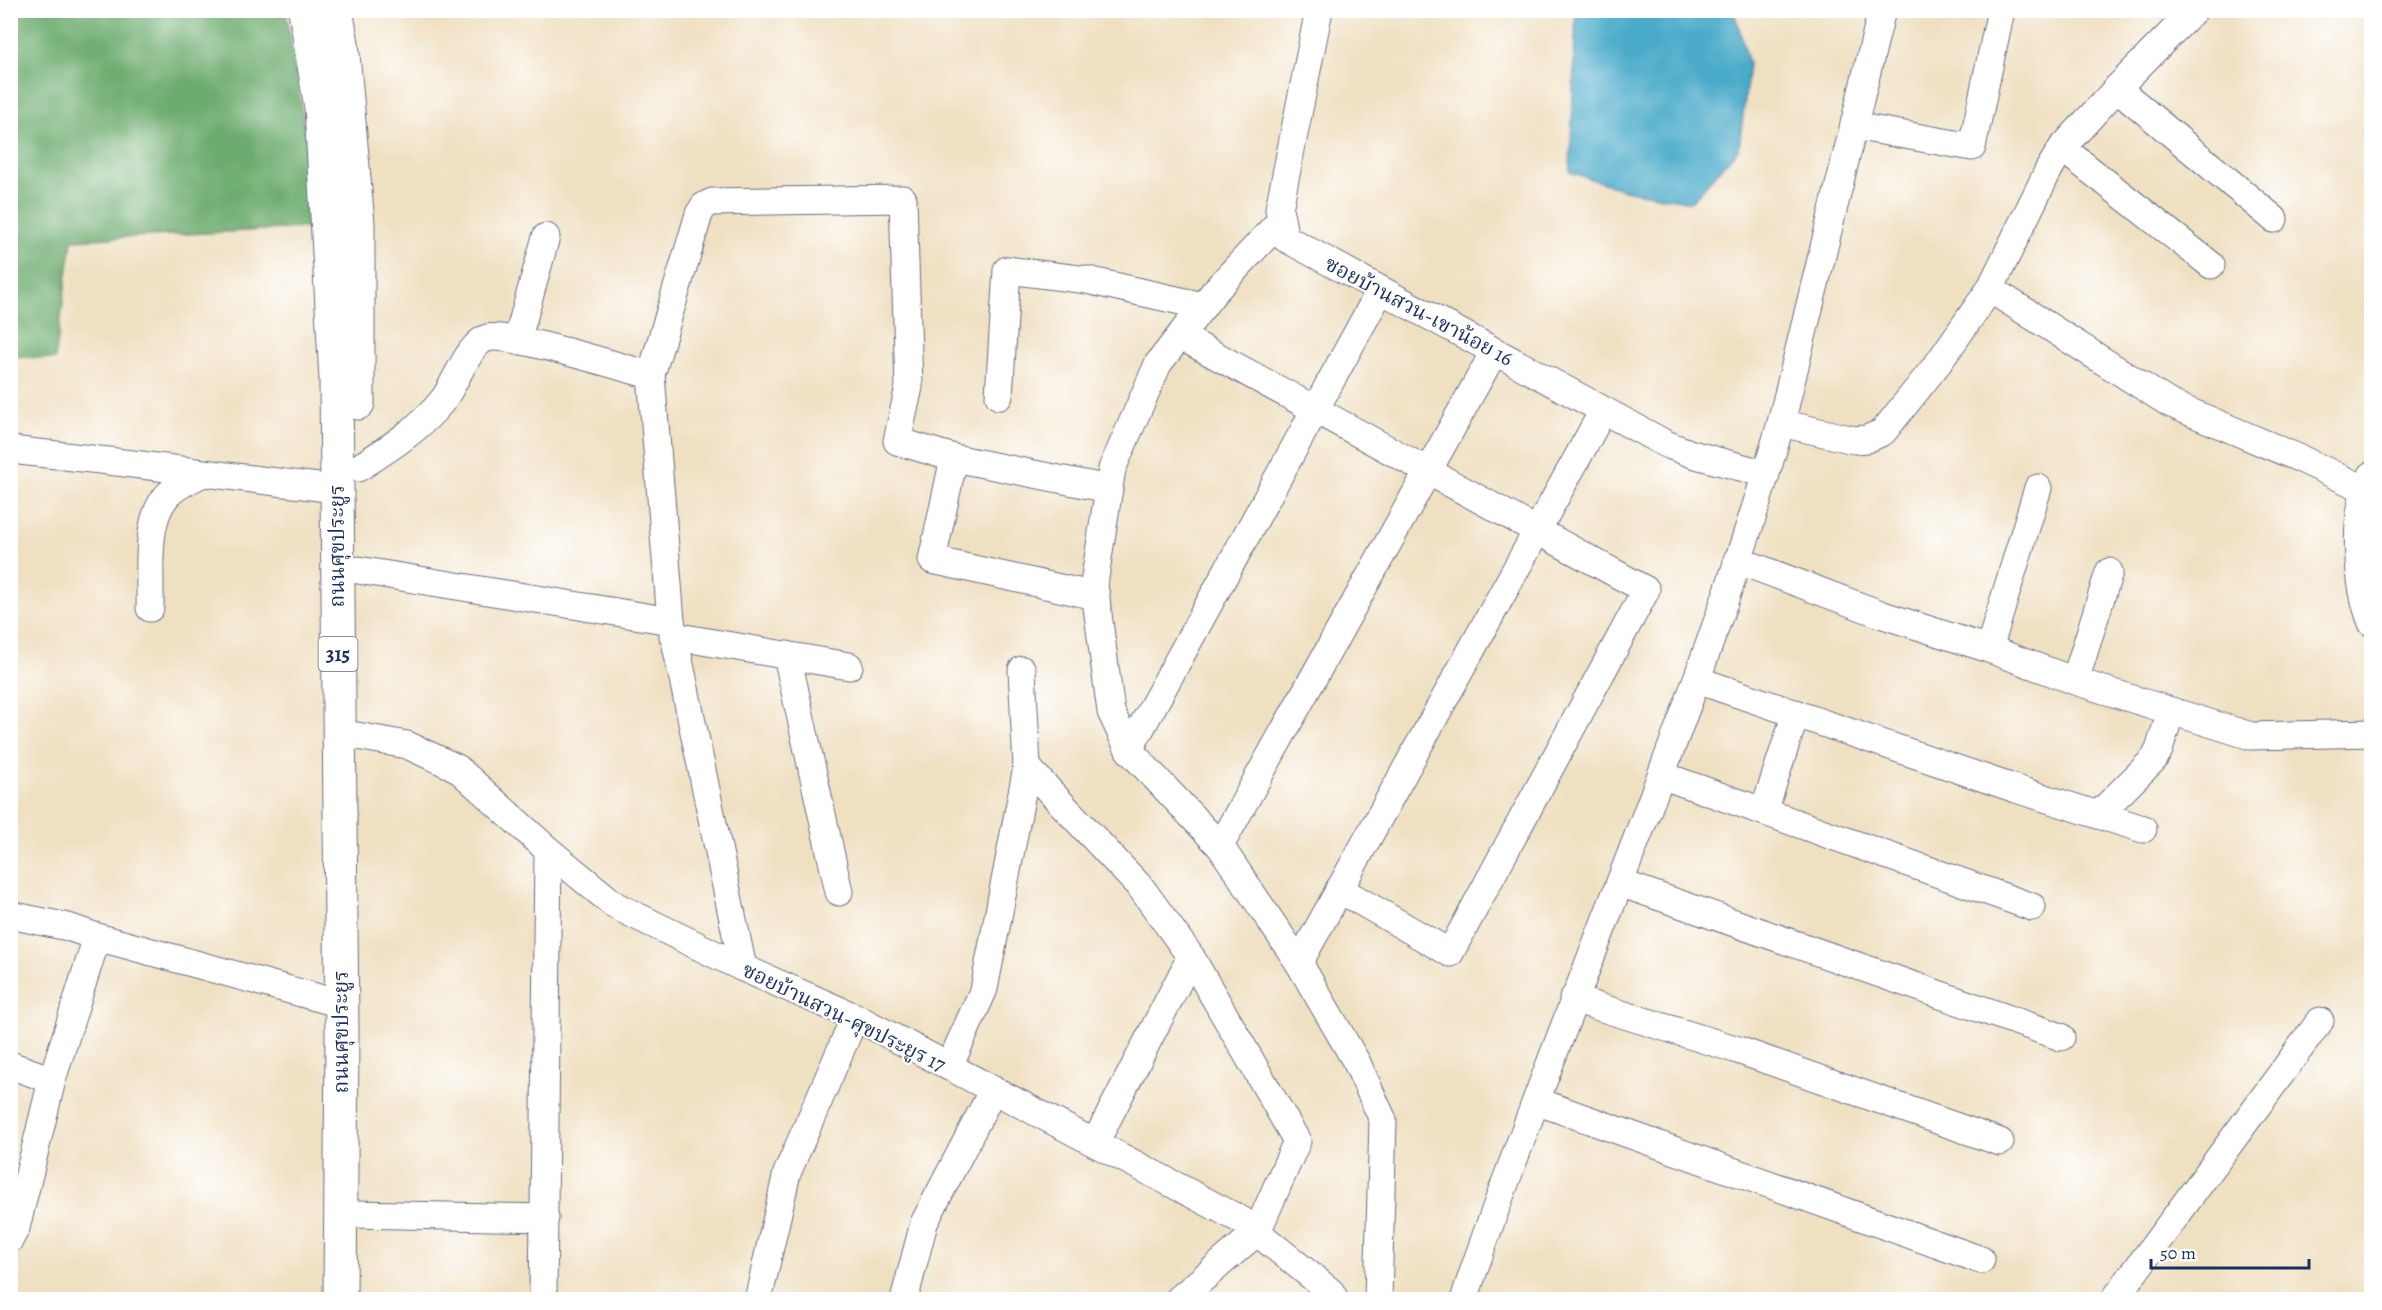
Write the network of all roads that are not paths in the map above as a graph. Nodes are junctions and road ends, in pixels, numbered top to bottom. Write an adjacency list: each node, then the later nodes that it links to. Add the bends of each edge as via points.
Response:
1 (305, 10): 10 (main road, ถนนศุขประยูร / 315)
2 (1320, 10): 12 (street, via 1279,209)
3 (1882, 10): 8 (street)
4 (2001, 10): 8 (street, via 1972,147)
5 (2193, 10): 7 (street)
6 (341, 14): 10 (main road, ถนนศุขประยูร / 315)
7 (2116, 88): 9 (street); 11 (street)
8 (1854, 126): 25 (street)
9 (2062, 148): 14 (street); 15 (street)
10 (342, 217): 31 (main road, ถนนศุขประยูร / 315)
11 (2274, 219)
12 (1281, 220): 16 (street, ซอยบ้านสวน-เขาน้อย 16, via 1285,238); 17 (street)
13 (546, 237): 19 (street)
14 (2211, 265)
15 (1990, 289): 25 (street, via 1883,432 1854,440); 34 (street, via 2169,403 2301,459)
16 (1380, 291): 20 (street, ซอยบ้านสวน-เขาน้อย 16); 23 (street)
17 (1203, 306): 18 (street); 22 (street, via 1087,280 1007,270)
18 (1180, 336): 23 (street); 33 (street, via 1158,364 1112,469)
19 (518, 341): 21 (street); 31 (street, via 484,339 466,358 443,400 404,439)
20 (1494, 352): 24 (street, ซอยบ้านสวน-เขาน้อย 16); 28 (street)
21 (651, 375): 27 (street, via 704,206 712,202 903,199 909,387 897,441); 42 (street)
22 (999, 396)
23 (1316, 410): 28 (street); 53 (street)
24 (1603, 411): 30 (street, ซอยบ้านสวน-เขาน้อย 16, via 1666,444); 35 (street)
25 (1781, 423): 30 (street)
26 (10, 450): 29 (street)
27 (954, 458): 33 (street); 39 (street, via 932,561)
28 (1428, 471): 35 (street); 59 (street)
29 (201, 474): 31 (street); 40 (street, via 163,499 153,522)
30 (1766, 474): 36 (street)
31 (348, 479): 37 (main road, ถนนศุขประยูร / 315); 71 (main road, ถนนศุขประยูร / 315)
32 (2037, 488): 43 (street)
33 (1109, 489): 39 (street, via 1094,584)
34 (2367, 496): 41 (street, via 2358,544 2363,602)
35 (1537, 531): 62 (street); 62 (street, via 1646,590 1450,953)
36 (1737, 560): 43 (street, via 1883,615); 47 (street)
37 (357, 570): 42 (street); 52 (main road, ถนนศุขประยูร / 315)
38 (2109, 572): 48 (street)
39 (1096, 596): 53 (street, via 1111,712)
40 (150, 608)
41 (2372, 623)
42 (672, 628): 44 (street); 69 (street)
43 (1989, 649): 48 (street)
44 (787, 655): 45 (street); 63 (street)
45 (849, 666)
46 (1022, 670): 54 (street)
47 (1697, 680): 50 (street); 55 (street)
48 (2075, 681): 49 (street)
49 (2171, 711): 51 (street, via 2251,736); 57 (street, via 2154,759)
50 (1796, 713): 56 (street); 57 (street)
51 (2372, 733)
52 (357, 736): 60 (street, ซอยบ้านสวน-ศุขประยูร 17, via 407,745 458,768); 82 (main road, ถนนศุขประยูร / 315)
53 (1129, 750): 59 (street)
54 (1027, 767): 67 (street, via 1142,889); 76 (street, via 984,989)
55 (1661, 775): 56 (street); 61 (street)
56 (1764, 811): 64 (street)
57 (2098, 815): 58 (street)
58 (2143, 829)
59 (1220, 846): 68 (street)
60 (548, 850): 69 (street, ซอยบ้านสวน-ศุขประยูร 17, via 616,906); 83 (street)
61 (1620, 883): 70 (street); 74 (street)
62 (1339, 889): 68 (street)
63 (839, 892)
64 (2032, 907)
65 (10, 915): 66 (street)
66 (97, 937): 71 (street); 77 (street)
67 (1191, 957): 81 (street); 84 (street, via 1297,1141)
68 (1299, 963): 94 (street, via 1357,1063 1383,1120)
69 (743, 968): 72 (street, ซอยบ้านสวน-ศุขประยูร 17)
70 (1573, 999): 79 (street); 80 (street, via 1738,1050)
71 (341, 1004): 87 (main road, ถนนศุขประยูร / 315)
72 (855, 1017): 76 (street, ซอยบ้านสวน-ศุขประยูร 17); 90 (street, via 787,1173)
73 (2320, 1021): 96 (street)
74 (2061, 1037)
75 (10, 1065): 77 (street)
76 (949, 1067): 78 (street, ซอยบ้านสวน-ศุขประยูร 17)
77 (52, 1080): 85 (street)
78 (993, 1090): 81 (street, ซอยบ้านสวน-ศุขประยูร 17); 91 (street, via 924,1223)
79 (1536, 1101): 86 (street); 95 (street)
80 (2000, 1142)
81 (1095, 1143): 84 (street, ซอยบ้านสวน-ศุขประยูร 17)
82 (354, 1214): 83 (street); 88 (main road, ถนนศุขประยูร / 315)
83 (545, 1218): 89 (street)
84 (1257, 1232): 92 (street); 93 (street, ซอยบ้านสวน-ศุขประยูร 17)
85 (10, 1239)
86 (1981, 1260)
87 (340, 1299)
88 (354, 1299)
89 (543, 1299)
90 (758, 1299)
91 (904, 1299)
92 (1178, 1299)
93 (1335, 1299)
94 (1378, 1299)
95 (1464, 1299)
96 (2114, 1299)

